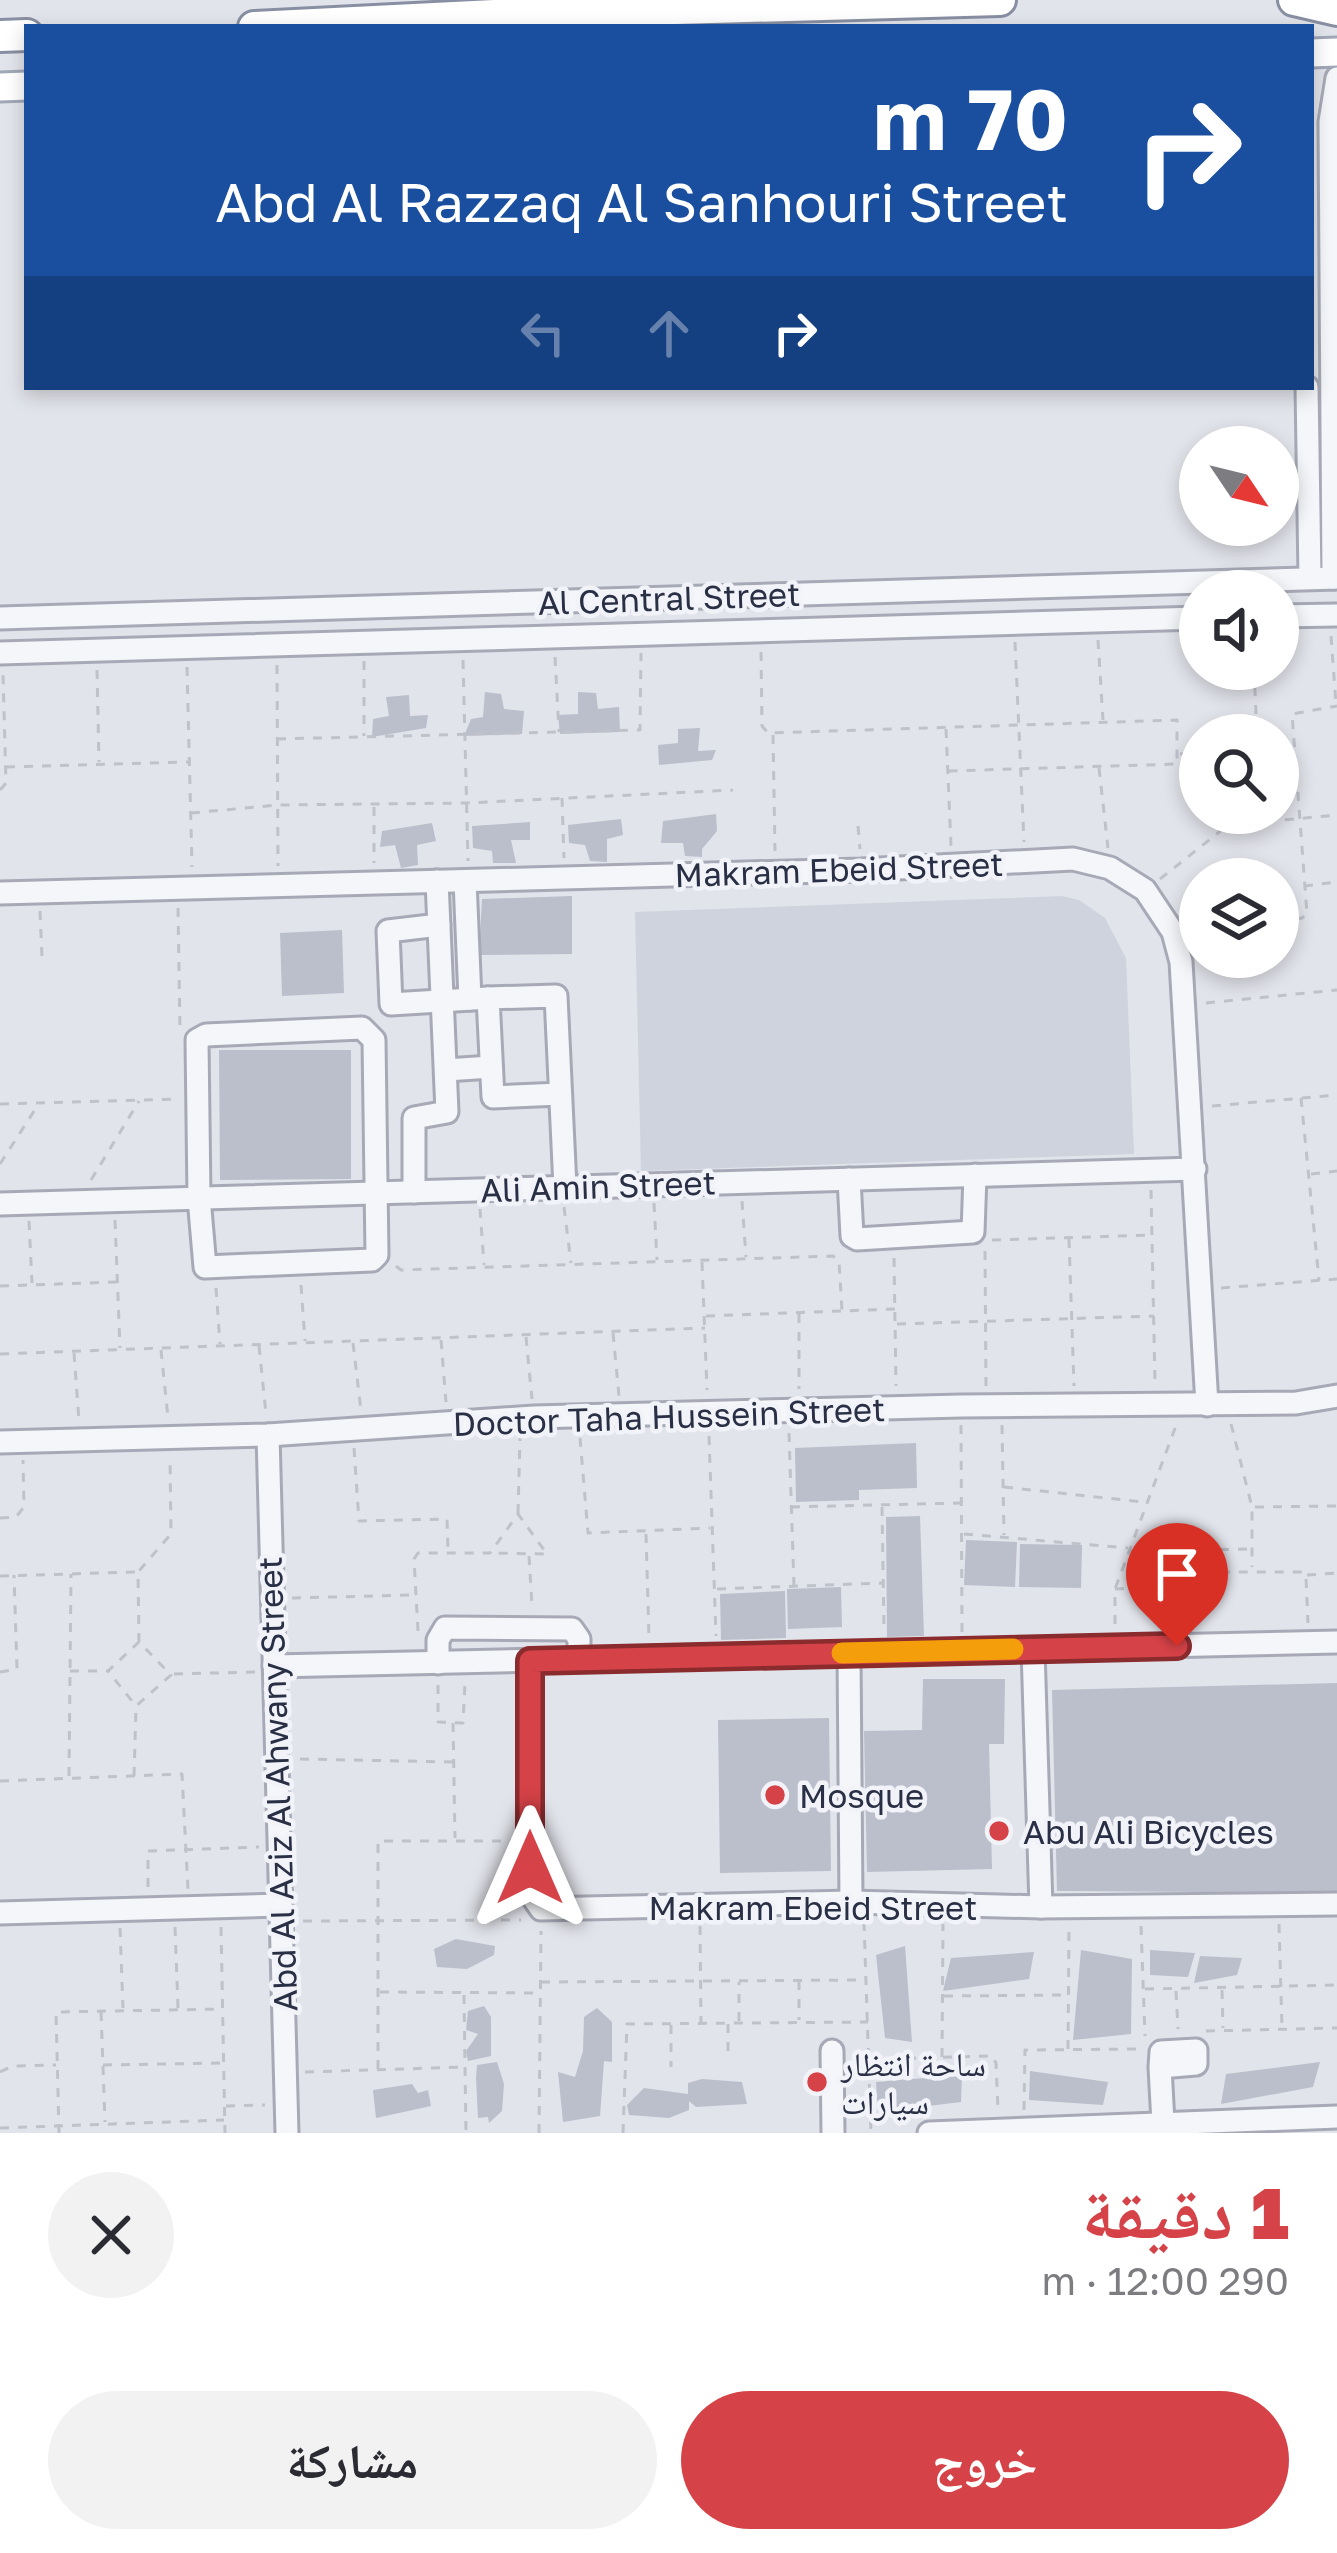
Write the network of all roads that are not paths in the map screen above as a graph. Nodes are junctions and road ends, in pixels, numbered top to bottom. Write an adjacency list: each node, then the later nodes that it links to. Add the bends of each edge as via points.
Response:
1 (1000, 0): 4 (highway)
2 (1294, 0): 3 (highway)
3 (1337, 10)
4 (314, 24)
5 (1337, 78): 7 (street, via 1330,122)
6 (1307, 390): 7 (street)
7 (1327, 578): 10 (street, Al Central Street)
8 (1333, 615): 9 (street)
9 (1299, 616)
10 (0, 618)
11 (1179, 619): 12 (street, Al Central Street)
12 (1, 653)
13 (466, 880): 14 (street, Makram Ebeid Street); 17 (street); 22 (street, Makram Ebeid Street, via 1073,860 1110,868 1145,890 1173,932 1186,1004)
14 (437, 881): 15 (street, Makram Ebeid Street); 16 (street)
15 (0, 893)
16 (439, 925): 18 (street); 18 (street, via 389,929 391,1003)
17 (479, 999): 18 (street); 19 (street); 21 (street, via 556,996)
18 (443, 1001): 20 (street)
19 (491, 1067): 20 (street); 21 (street, via 494,1098)
20 (446, 1070): 26 (street, via 447,1113 414,1118)
21 (560, 1094): 25 (street)
22 (1195, 1169): 23 (street, Ali Amin Street); 31 (street, Makram Ebeid Street)
23 (975, 1175): 24 (street, Ali Amin Street); 24 (street, via 974,1232 857,1239)
24 (849, 1179): 25 (street, Ali Amin Street)
25 (563, 1187): 26 (street, Ali Amin Street)
26 (414, 1192): 27 (street, Ali Amin Street)
27 (377, 1193): 28 (street, Ali Amin Street); 28 (street, via 375,1258 215,1268 202,1262); 28 (street, via 374,1040 362,1028 197,1040)
28 (199, 1198): 29 (street, Ali Amin Street)
29 (0, 1204)
30 (1337, 1396): 31 (street, Doctor Taha Hussein Street)
31 (1206, 1405): 32 (street, Doctor Taha Hussein Street, via 579,1416)
32 (268, 1436): 33 (street, Doctor Taha Hussein Street); 40 (street, Abd Al Aziz Al Ahwany Street)
33 (11, 1442)
34 (1337, 1642): 35 (street)
35 (1033, 1649): 36 (street); 43 (street)
36 (849, 1653): 37 (street); 41 (street)
37 (579, 1660): 38 (street); 39 (street, via 572,1629 446,1628)
38 (530, 1661): 39 (street); 41 (street, Makram Ebeid Street, via 530,1893 541,1915)
39 (429, 1663): 40 (street)
40 (274, 1669): 45 (street, Abd Al Aziz Al Ahwany Street)
41 (857, 1902): 43 (street, Makram Ebeid Street)
42 (1337, 1904): 43 (street, Makram Ebeid Street)
43 (1041, 1907)
44 (0, 1913): 45 (street)
45 (281, 1913): 51 (street, Abd Al Aziz Al Ahwany Street)
46 (832, 2051): 52 (street)
47 (1160, 2067): 49 (street)
48 (1337, 2117): 49 (street)
49 (1163, 2122): 50 (street)
50 (998, 2131): 53 (street)
51 (287, 2133)
52 (833, 2133)
53 (929, 2133)

